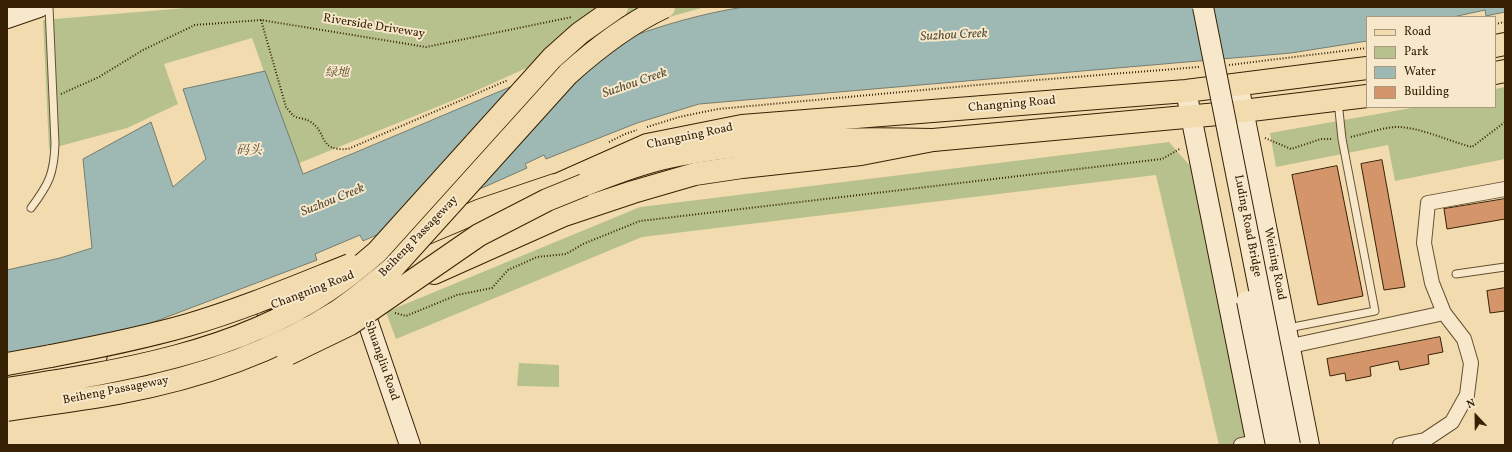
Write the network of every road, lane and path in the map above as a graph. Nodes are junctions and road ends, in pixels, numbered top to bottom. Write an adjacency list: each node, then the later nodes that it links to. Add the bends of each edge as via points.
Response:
1 (39, 7): 8 (main road)
2 (49, 7): 17 (lane)
3 (617, 7): 35 (main road, Beiheng Passageway, bridge, via 580,33 552,58 377,252 326,292)
4 (664, 7): 39 (main road, Beiheng Passageway, bridge, via 623,29 594,50 568,74 393,268 365,291 338,310 281,342 205,371)
5 (1189, 7): 47 (main road, Luding Road Bridge, bridge)
6 (1203, 7): 48 (main road, Luding Road Bridge, bridge)
7 (576, 16): 9 (path, Riverside Driveway)
8 (7, 18)
9 (569, 18): 10 (path, Riverside Driveway, via 426,47); 11 (path)
10 (261, 20): 13 (path, via 286,107 294,116 309,120 316,126 328,146 334,150 348,149 504,83); 17 (path, Riverside Driveway, via 195,25 143,50 99,78)
11 (565, 24)
12 (1366, 68): 14 (main road, Changning Road)
13 (513, 76)
14 (1238, 84): 15 (main road, Changning Road); 19 (main road, Weining Road)
15 (1186, 91): 20 (main road); 26 (main road, Changning Road, via 742,126 647,145)
16 (1366, 96): 18 (main road)
17 (52, 97): 28 (lane, via 54,164 47,186)
18 (1337, 99): 19 (main road); 23 (lane)
19 (1244, 111): 20 (main road); 36 (main road, Weining Road)
20 (1191, 116): 24 (main road); 45 (main road)
21 (1505, 122): 23 (path, via 1472,148 1431,134 1399,127)
22 (1260, 136): 23 (path, via 1291,149 1321,139)
23 (1342, 139): 36 (lane, via 1375,311)
24 (933, 140): 32 (main road, via 861,154 695,174 564,215); 44 (main road, bridge, via 840,139 769,143 710,149 663,158 619,171 547,200 479,235 350,324 320,340 251,368 161,394)
25 (1185, 146): 33 (path, via 1162,159 640,221 583,244 566,254 537,257 508,270 492,288 457,295 406,316)
26 (555, 185): 31 (main road, Changning Road); 37 (main road, bridge, via 481,210 389,250 188,325 100,347)
27 (1505, 190): 34 (street, via 1428,203 1424,243 1432,283)
28 (31, 208)
29 (1505, 267): 30 (lane)
30 (1456, 274)
31 (351, 277): 32 (main road, Shuangliu Road); 40 (main road, Changning Road, via 180,342 100,367)
32 (362, 305): 43 (main road, via 187,368 106,394); 46 (main road, Shuangliu Road)
33 (393, 312)
34 (1444, 313): 36 (street); 50 (street, via 1464,339 1471,363 1467,395 1452,422 1425,440)
35 (272, 321): 38 (main road, bridge, via 149,356); 41 (main road, Beiheng Passageway, bridge, via 232,338 152,363)
36 (1289, 337): 49 (main road, Weining Road)
37 (7, 364)
38 (7, 378)
39 (158, 384): 42 (main road, Beiheng Passageway, bridge); 44 (main road, bridge)
40 (7, 385)
41 (7, 389)
42 (7, 410)
43 (7, 415)
44 (7, 419)
45 (1252, 444)
46 (410, 445)
47 (1276, 445)
48 (1290, 445)
49 (1310, 445)
50 (1400, 445)

